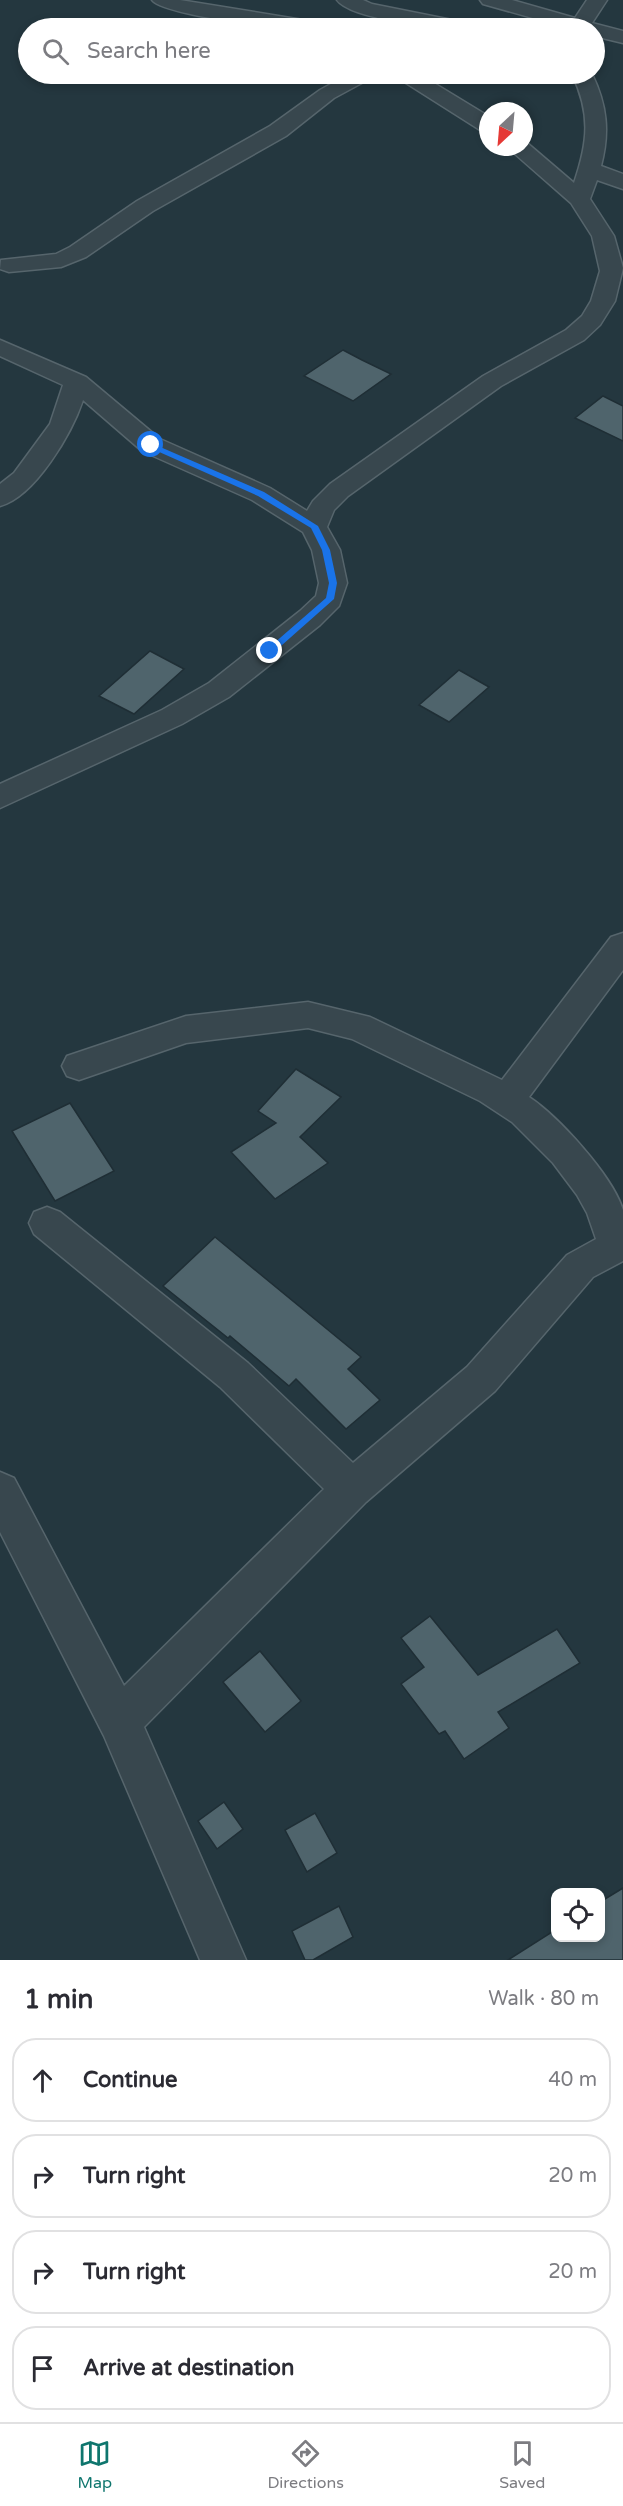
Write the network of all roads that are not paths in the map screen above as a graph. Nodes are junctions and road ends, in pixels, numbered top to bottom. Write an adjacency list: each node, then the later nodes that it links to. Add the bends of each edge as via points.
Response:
1 (162, 0): 6 (street)
2 (276, 0): 7 (street)
3 (347, 0): 8 (street)
4 (490, 0): 9 (street)
5 (597, 0): 10 (street)
6 (251, 18)
7 (298, 18)
8 (411, 18)
9 (551, 18)
10 (589, 18)
11 (605, 33): 12 (street)
12 (623, 37)
13 (346, 84): 21 (street, via 278,131 145,206 78,252 61,260)
14 (421, 84): 16 (street)
15 (588, 84): 18 (street, via 597,111 598,132)
16 (479, 119)
17 (529, 156): 20 (street)
18 (590, 169): 19 (street); 20 (street)
19 (623, 182)
20 (579, 199): 25 (street, via 603,236 612,271 603,301 592,320 574,335 492,381 339,490 322,507)
21 (9, 266)
22 (0, 347): 23 (street)
23 (77, 382): 24 (street, via 62,425 23,479); 25 (street, via 151,445 261,494)
24 (0, 498)
25 (314, 526): 26 (street, via 326,550 333,583 329,599 310,618 219,690 172,717)
26 (0, 797)
27 (623, 946): 29 (street)
28 (79, 1066): 29 (street, via 186,1030 308,1015 358,1027)
29 (507, 1100): 31 (street, via 549,1136 584,1176)
30 (47, 1224): 32 (street, via 234,1375)
31 (620, 1245): 32 (street, via 580,1266 481,1379)
32 (352, 1489): 34 (street)
33 (0, 1491): 34 (street)
34 (119, 1721): 35 (street)
35 (223, 1960)

